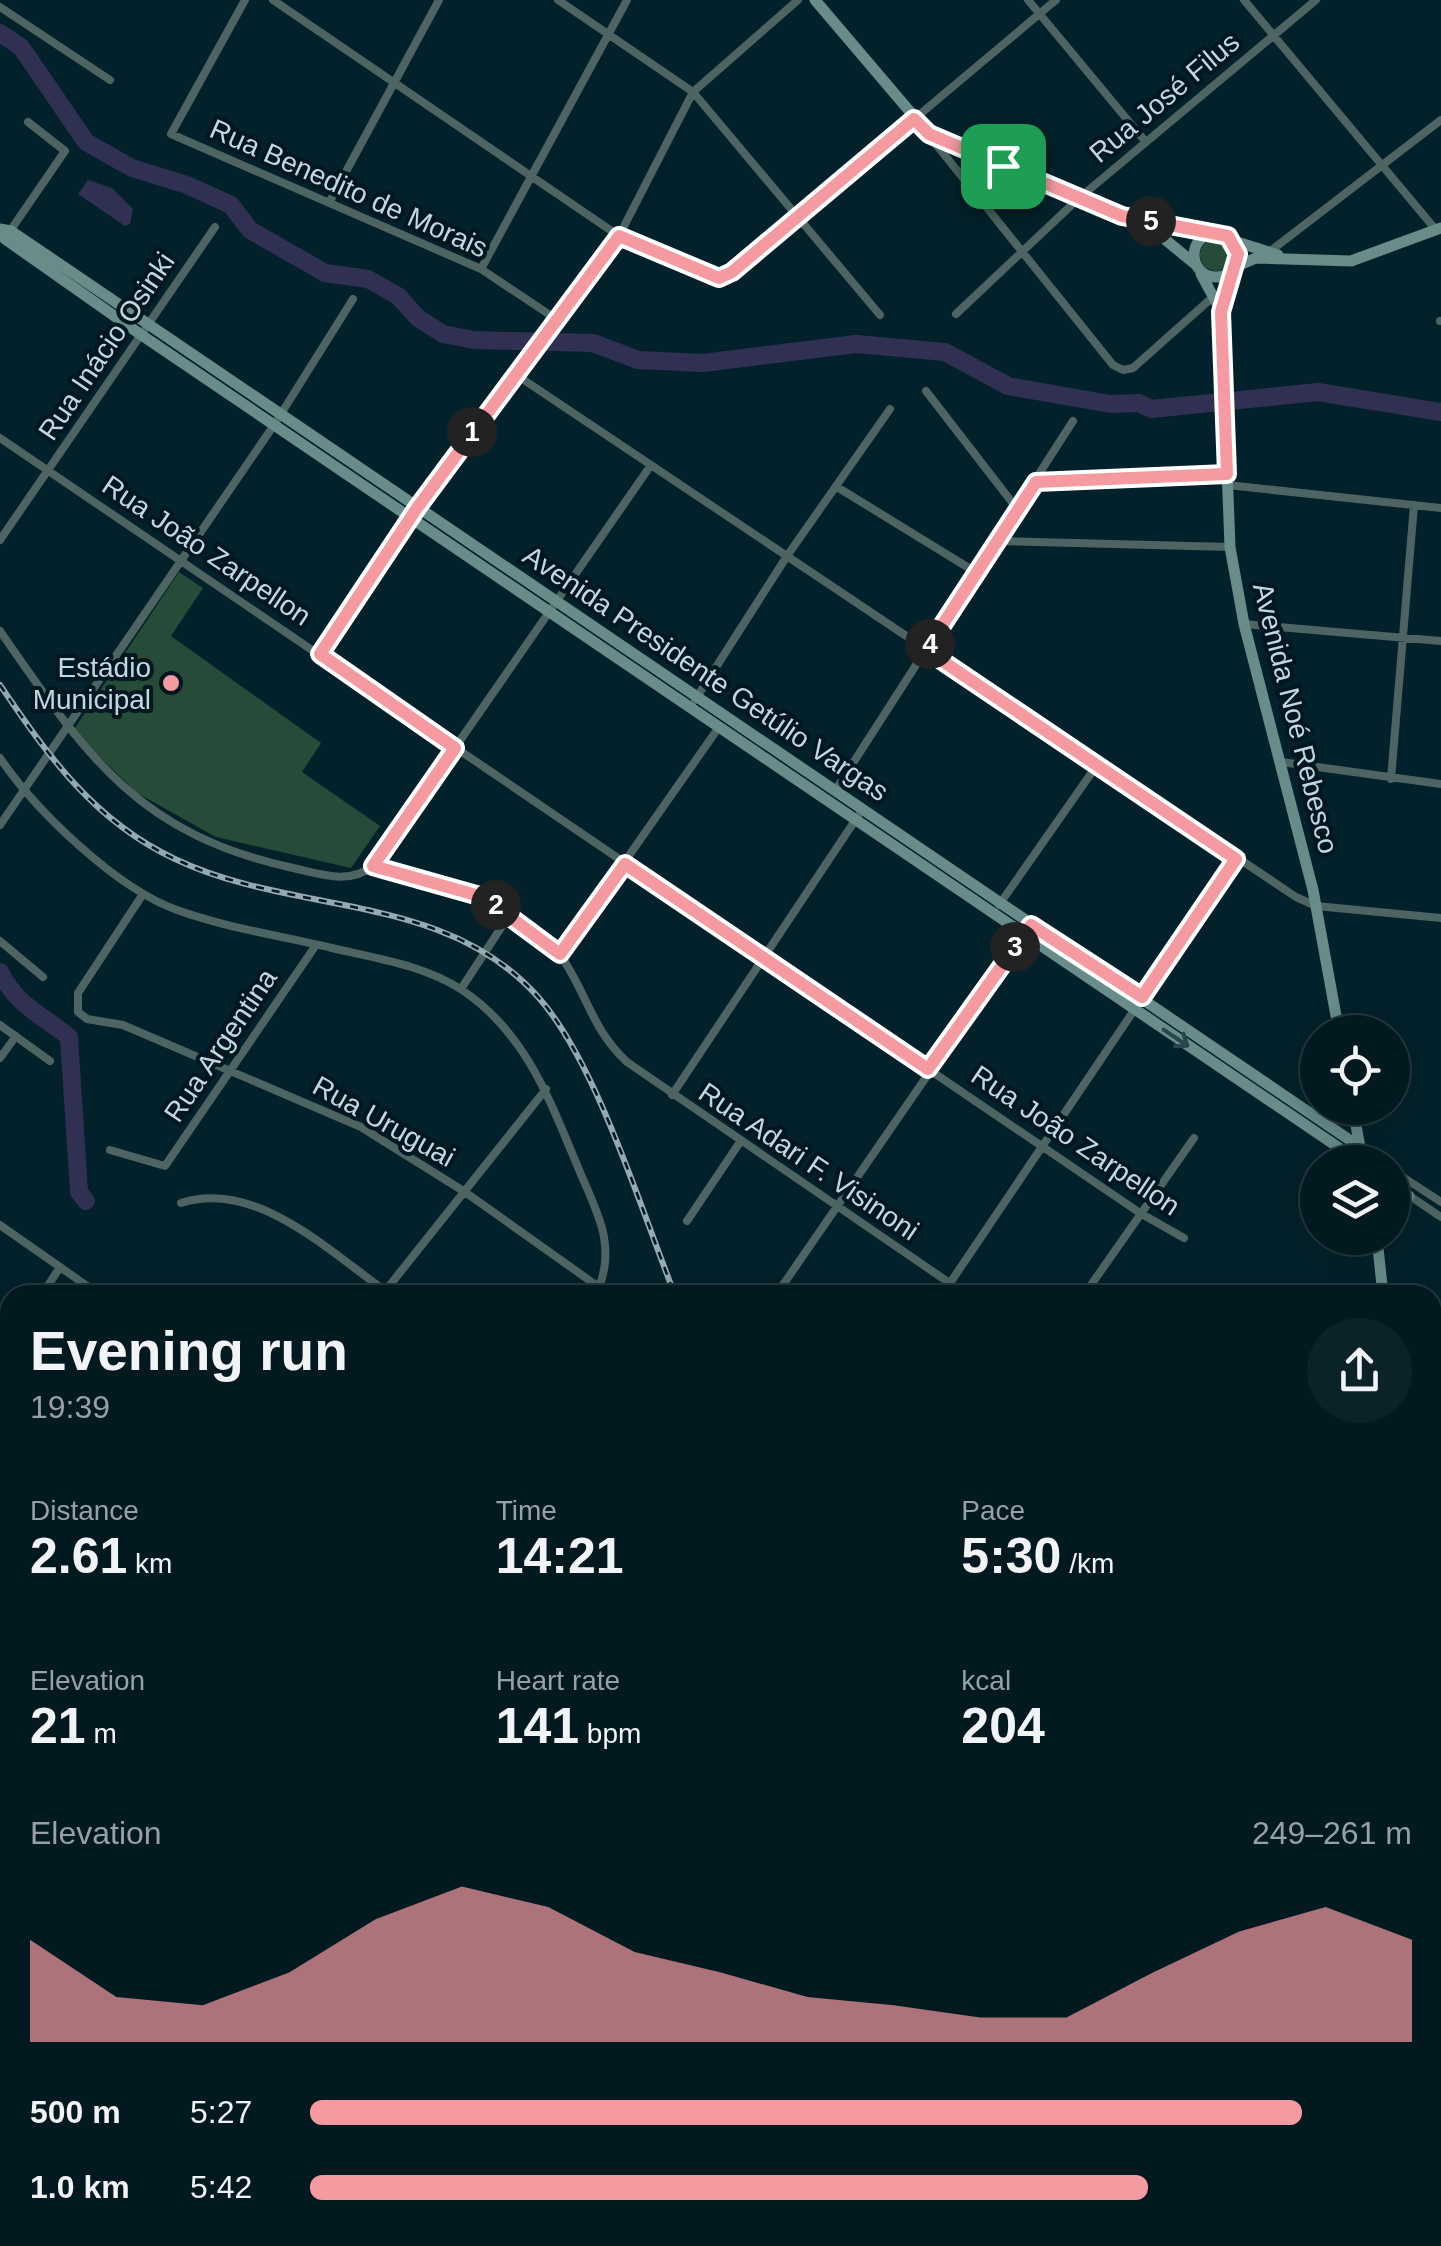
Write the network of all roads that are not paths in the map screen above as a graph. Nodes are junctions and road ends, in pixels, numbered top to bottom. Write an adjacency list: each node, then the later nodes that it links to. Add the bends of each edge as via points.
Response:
1 (246, 0): 27 (street, Rua Benedito de Morais, via 171,134)
2 (273, 0): 17 (street)
3 (439, 0): 17 (street)
4 (558, 0): 14 (street)
5 (628, 0): 14 (street)
6 (798, 0): 18 (street)
7 (814, 0): 19 (main road)
8 (1028, 0): 13 (street)
9 (1056, 0): 13 (street)
10 (1244, 0): 15 (street)
11 (1316, 0): 15 (street, Rua José Filus)
12 (0, 7): 16 (street)
13 (1039, 14): 19 (street); 23 (street)
14 (608, 35): 18 (street); 25 (street)
15 (1273, 35): 23 (street, Rua José Filus); 24 (street)
16 (110, 80)
17 (395, 84): 25 (street); 27 (street)
18 (692, 92): 28 (street); 34 (street)
19 (914, 119): 22 (main road); 28 (street)
20 (1441, 120): 24 (street)
21 (28, 122): 32 (street, via 65,151)
22 (929, 134): 26 (main road); 37 (street)
23 (1145, 141): 26 (street, Rua José Filus)
24 (1382, 168): 31 (street); 36 (street)
25 (532, 178): 34 (street); 40 (street)
26 (1078, 199): 29 (main road); 37 (street, Rua José Filus)
27 (330, 201): 40 (street, Rua Benedito de Morais)
28 (797, 215): 34 (street, via 719,278); 46 (street)
29 (1122, 216): 33 (main road); 39 (main road, via 1151,228)
30 (215, 227): 48 (street, Rua Inácio Osinki)
31 (1438, 229): 38 (main road, via 1351,261)
32 (4, 232): 48 (main road, Avenida Presidente Getúlio Vargas)
33 (1214, 233): 35 (main road); 39 (main road, via 1197,244)
34 (619, 236): 47 (street)
35 (1233, 240): 36 (main road); 41 (main road, via 1238,254)
36 (1270, 252): 38 (main road)
37 (1020, 254): 42 (street, via 1122,370 1133,368); 45 (street, Rua José Filus)
38 (1297, 260): 41 (main road, via 1256,258)
39 (1197, 267): 41 (main road, via 1211,277); 42 (main road)
40 (481, 269): 47 (street, Rua Benedito de Morais)
41 (1232, 270): 44 (main road)
42 (1214, 296): 44 (main road)
43 (352, 299): 52 (street)
44 (1221, 312): 57 (main road, Avenida Noé Rebesco)
45 (956, 314)
46 (880, 315)
47 (556, 319): 49 (street)
48 (144, 329): 52 (main road, Avenida Presidente Getúlio Vargas); 56 (street, Rua Inácio Osinki)
49 (514, 374): 55 (street); 63 (street)
50 (926, 390): 62 (street)
51 (890, 409): 59 (street)
52 (277, 420): 63 (main road, Avenida Presidente Getúlio Vargas); 68 (street)
53 (1073, 421): 58 (street)
54 (0, 438): 56 (street, Rua João Zarpellon)
55 (651, 465): 67 (street); 70 (street)
56 (49, 470): 64 (street, Rua Inácio Osinki); 68 (street, Rua João Zarpellon)
57 (1227, 479): 58 (street); 60 (street); 66 (main road, Avenida Noé Rebesco)
58 (1036, 482): 62 (street)
59 (837, 487): 67 (street); 69 (street)
60 (1414, 504): 61 (street); 73 (street)
61 (1441, 508)
62 (1018, 510): 65 (street)
63 (414, 513): 70 (main road, Avenida Presidente Getúlio Vargas); 76 (street)
64 (0, 540)
65 (998, 541): 66 (street); 69 (street)
66 (1230, 547): 71 (main road, Avenida Noé Rebesco)
67 (787, 556): 75 (street); 77 (street)
68 (181, 560): 76 (street, Rua João Zarpellon); 79 (street)
69 (977, 573): 75 (street)
70 (552, 606): 77 (main road, Avenida Presidente Getúlio Vargas); 80 (street)
71 (1244, 624): 73 (street); 82 (main road, Avenida Noé Rebesco)
72 (0, 631): 79 (street)
73 (1401, 636): 74 (street); 84 (street)
74 (1441, 641)
75 (926, 650): 83 (street); 87 (street)
76 (320, 654): 80 (street, Rua João Zarpellon)
77 (694, 702): 78 (main road, Avenida Presidente Getúlio Vargas); 87 (main road, Avenida Presidente Getúlio Vargas)
78 (719, 727): 87 (main road, Avenida Presidente Getúlio Vargas); 91 (street)
79 (68, 729): 86 (street); 92 (street, via 137,800 192,837 334,877 363,875)
80 (455, 748): 91 (street, Rua João Zarpellon); 92 (street)
81 (0, 758): 86 (street)
82 (1281, 762): 84 (street); 94 (main road, Avenida Noé Rebesco)
83 (1096, 765): 90 (street); 95 (street)
84 (1392, 779): 85 (street)
85 (1441, 784)
86 (22, 791): 89 (street); 93 (street)
87 (832, 795): 88 (main road, Avenida Presidente Getúlio Vargas)
88 (860, 814): 95 (main road, Avenida Presidente Getúlio Vargas); 102 (street)
89 (0, 825)
90 (1236, 859): 94 (street); 105 (street)
91 (625, 864): 101 (street); 102 (street, Rua João Zarpellon)
92 (373, 866): 96 (street, via 467,891)
93 (143, 894): 100 (street, via 221,923); 113 (street, Rua Uruguai, via 78,993 78,1012)
94 (1316, 906): 97 (street); 107 (main road, Avenida Noé Rebesco)
95 (997, 908): 98 (main road, Avenida Presidente Getúlio Vargas)
96 (510, 914): 101 (street); 104 (street)
97 (1441, 918)
98 (1028, 930): 105 (main road, Avenida Presidente Getúlio Vargas); 106 (main road, Avenida Presidente Getúlio Vargas); 112 (street)
99 (0, 941): 103 (street)
100 (316, 944): 104 (street, via 396,963); 113 (street, Rua Argentina)
101 (560, 954): 115 (street, Rua Adari F. Visinoni, via 595,1026 627,1062)
102 (764, 958): 112 (street, Rua João Zarpellon); 115 (street)
103 (43, 977)
104 (461, 989): 114 (street, via 511,1034)
105 (1142, 997): 106 (street); 119 (main road, Avenida Presidente Getúlio Vargas)
106 (1134, 1009): 118 (main road, Avenida Presidente Getúlio Vargas, one-way to 118); 120 (street)
107 (1336, 1015)
108 (0, 1025): 109 (street)
109 (16, 1036): 110 (street); 111 (street)
110 (0, 1058)
111 (50, 1061)
112 (928, 1069): 120 (street, Rua João Zarpellon); 127 (street)
113 (231, 1071): 121 (street, Rua Argentina, via 159,1167); 123 (street, Rua Uruguai, via 336,1114)
114 (546, 1089): 123 (street); 141 (street, via 606,1238 608,1266)
115 (672, 1095): 117 (street, Rua Adari F. Visinoni)
116 (1194, 1138): 128 (street)
117 (740, 1142): 127 (street, Rua Adari F. Visinoni); 130 (street)
118 (1337, 1145)
119 (1357, 1145)
120 (1041, 1146): 128 (street, Rua João Zarpellon); 135 (street)
121 (110, 1150)
122 (1410, 1182): 125 (street)
123 (465, 1192): 139 (street); 140 (street, Rua Uruguai)
124 (1410, 1197): 129 (street)
125 (1441, 1202)
126 (181, 1203): 138 (street, via 218,1196 263,1210)
127 (836, 1206): 135 (street, Rua Adari F. Visinoni); 142 (street)
128 (1140, 1213): 132 (street, Rua João Zarpellon); 144 (street)
129 (1441, 1218)
130 (687, 1220)
131 (0, 1225): 134 (street)
132 (1184, 1238)
133 (1379, 1255): 145 (main road)
134 (60, 1267): 136 (street); 137 (street)
135 (950, 1283): 143 (street, Rua Adari F. Visinoni)
136 (48, 1285)
137 (86, 1285)
138 (373, 1285)
139 (393, 1285)
140 (596, 1285)
141 (600, 1285)
142 (783, 1285)
143 (953, 1285)
144 (1091, 1285)
145 (1382, 1285)

